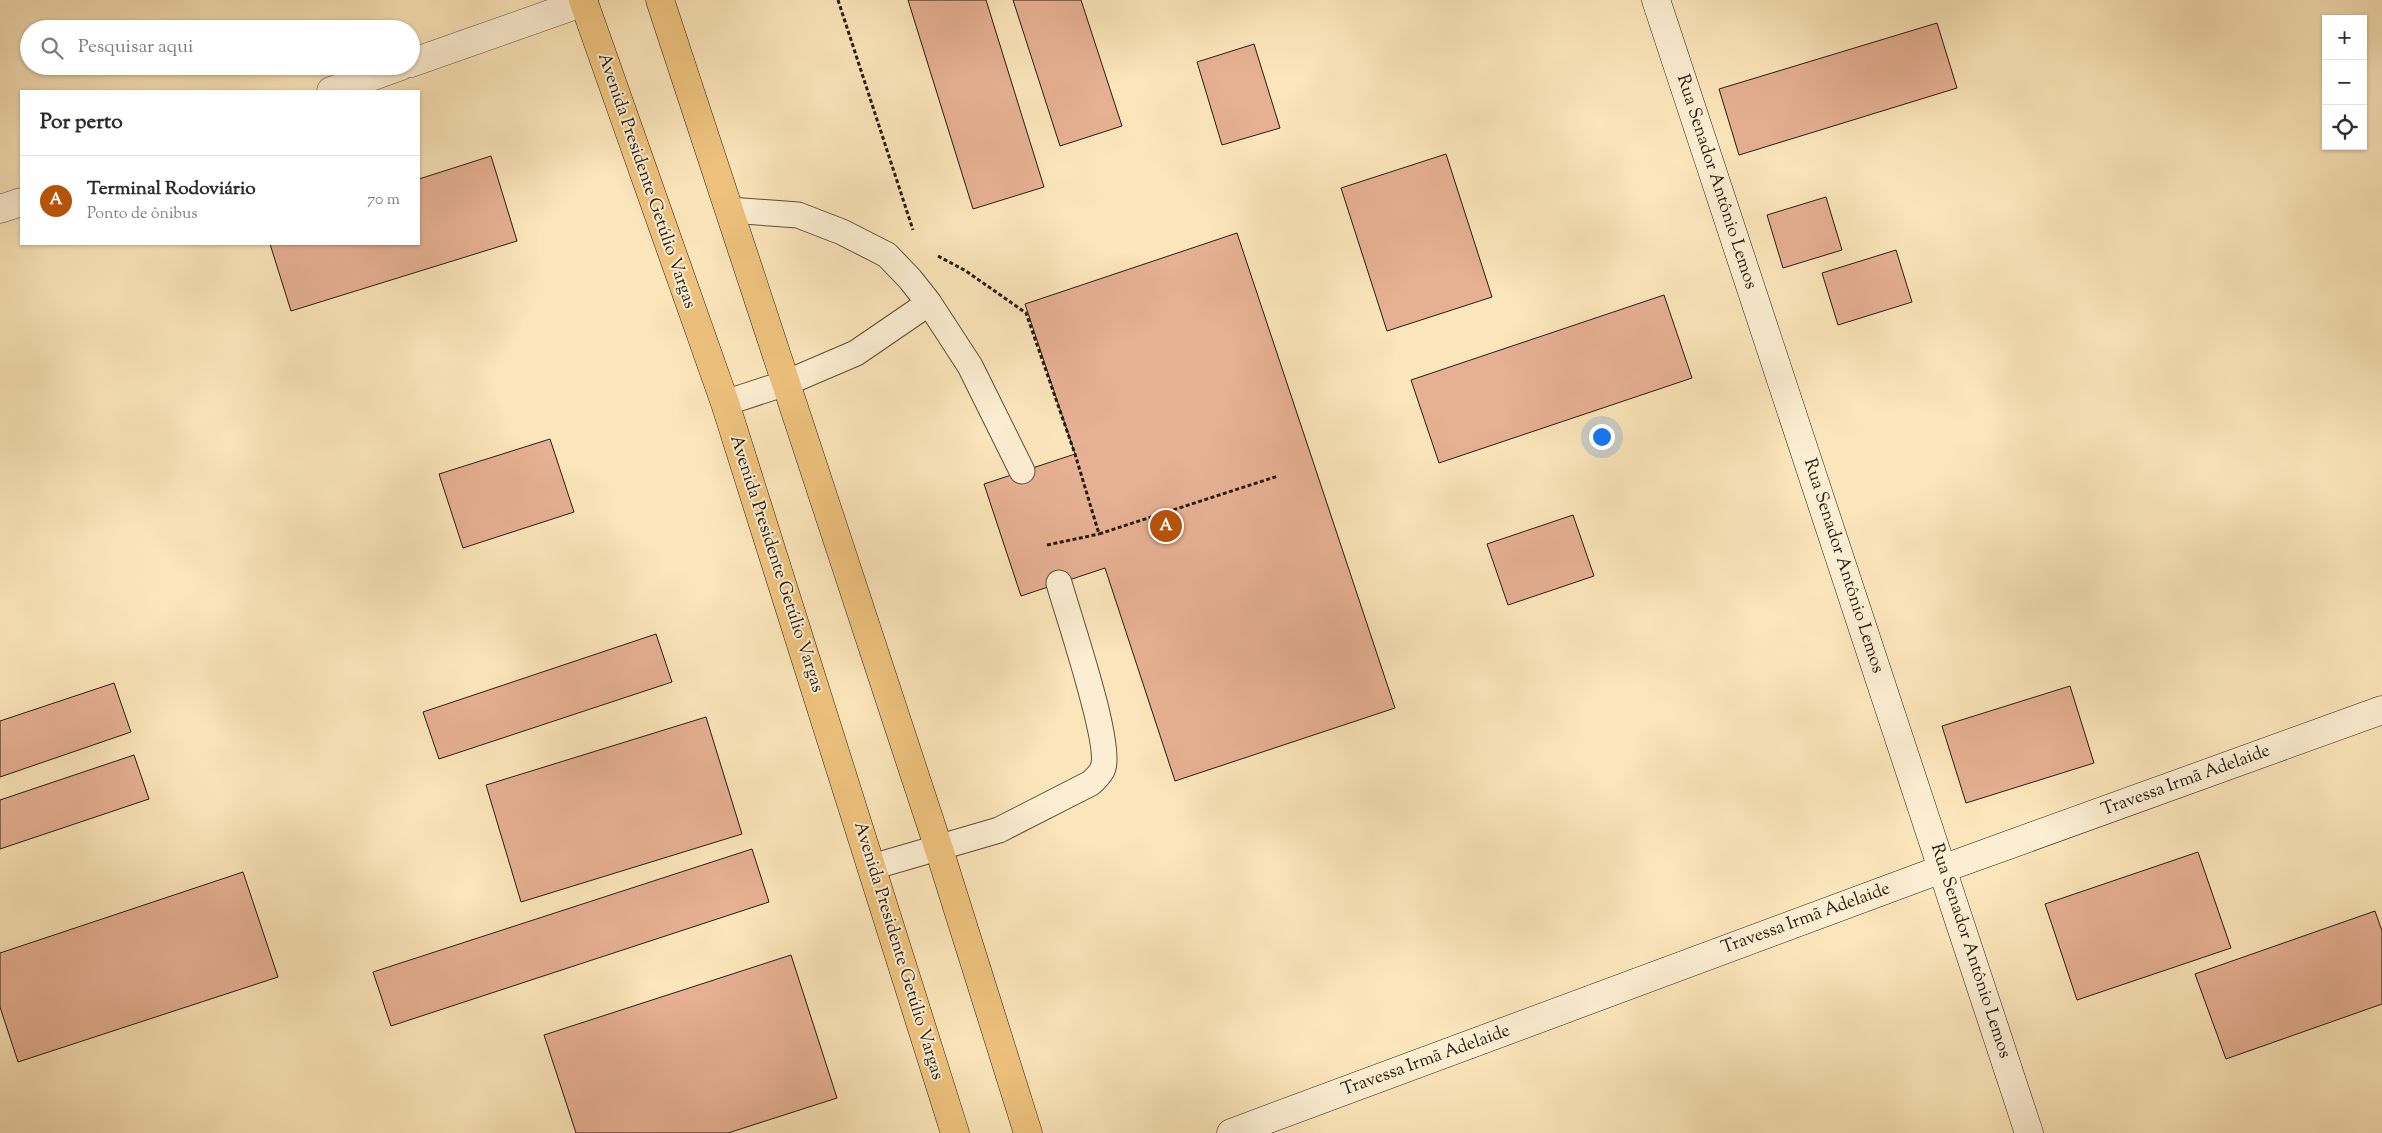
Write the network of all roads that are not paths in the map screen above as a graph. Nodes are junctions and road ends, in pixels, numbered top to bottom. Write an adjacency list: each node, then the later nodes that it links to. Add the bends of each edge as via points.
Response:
1 (660, 0): 9 (highway)
2 (1656, 0): 18 (street, Rua Senador Antônio Lemos)
3 (586, 1): 4 (street); 12 (highway, Avenida Presidente Getúlio Vargas)
4 (420, 59)
5 (376, 75): 6 (street)
6 (334, 90)
7 (20, 202): 8 (street)
8 (0, 209)
9 (729, 210): 10 (lane, via 798,215 842,232 887,255); 11 (highway)
10 (929, 303): 11 (lane, via 856,353); 13 (lane, via 970,366)
11 (786, 383): 12 (lane); 16 (highway)
12 (725, 404): 17 (highway, Avenida Presidente Getúlio Vargas)
13 (1022, 471)
14 (1059, 583): 16 (lane, via 1099,721 1103,767 1091,783 999,830)
15 (2382, 710): 18 (street, Travessa Irmã Adelaide)
16 (938, 846): 17 (lane); 20 (highway)
17 (872, 867): 19 (highway, Avenida Presidente Getúlio Vargas)
18 (1942, 869): 21 (street, Travessa Irmã Adelaide); 22 (street, Rua Senador Antônio Lemos)
19 (955, 1133)
20 (1028, 1133)
21 (1231, 1133)
22 (2030, 1133)

